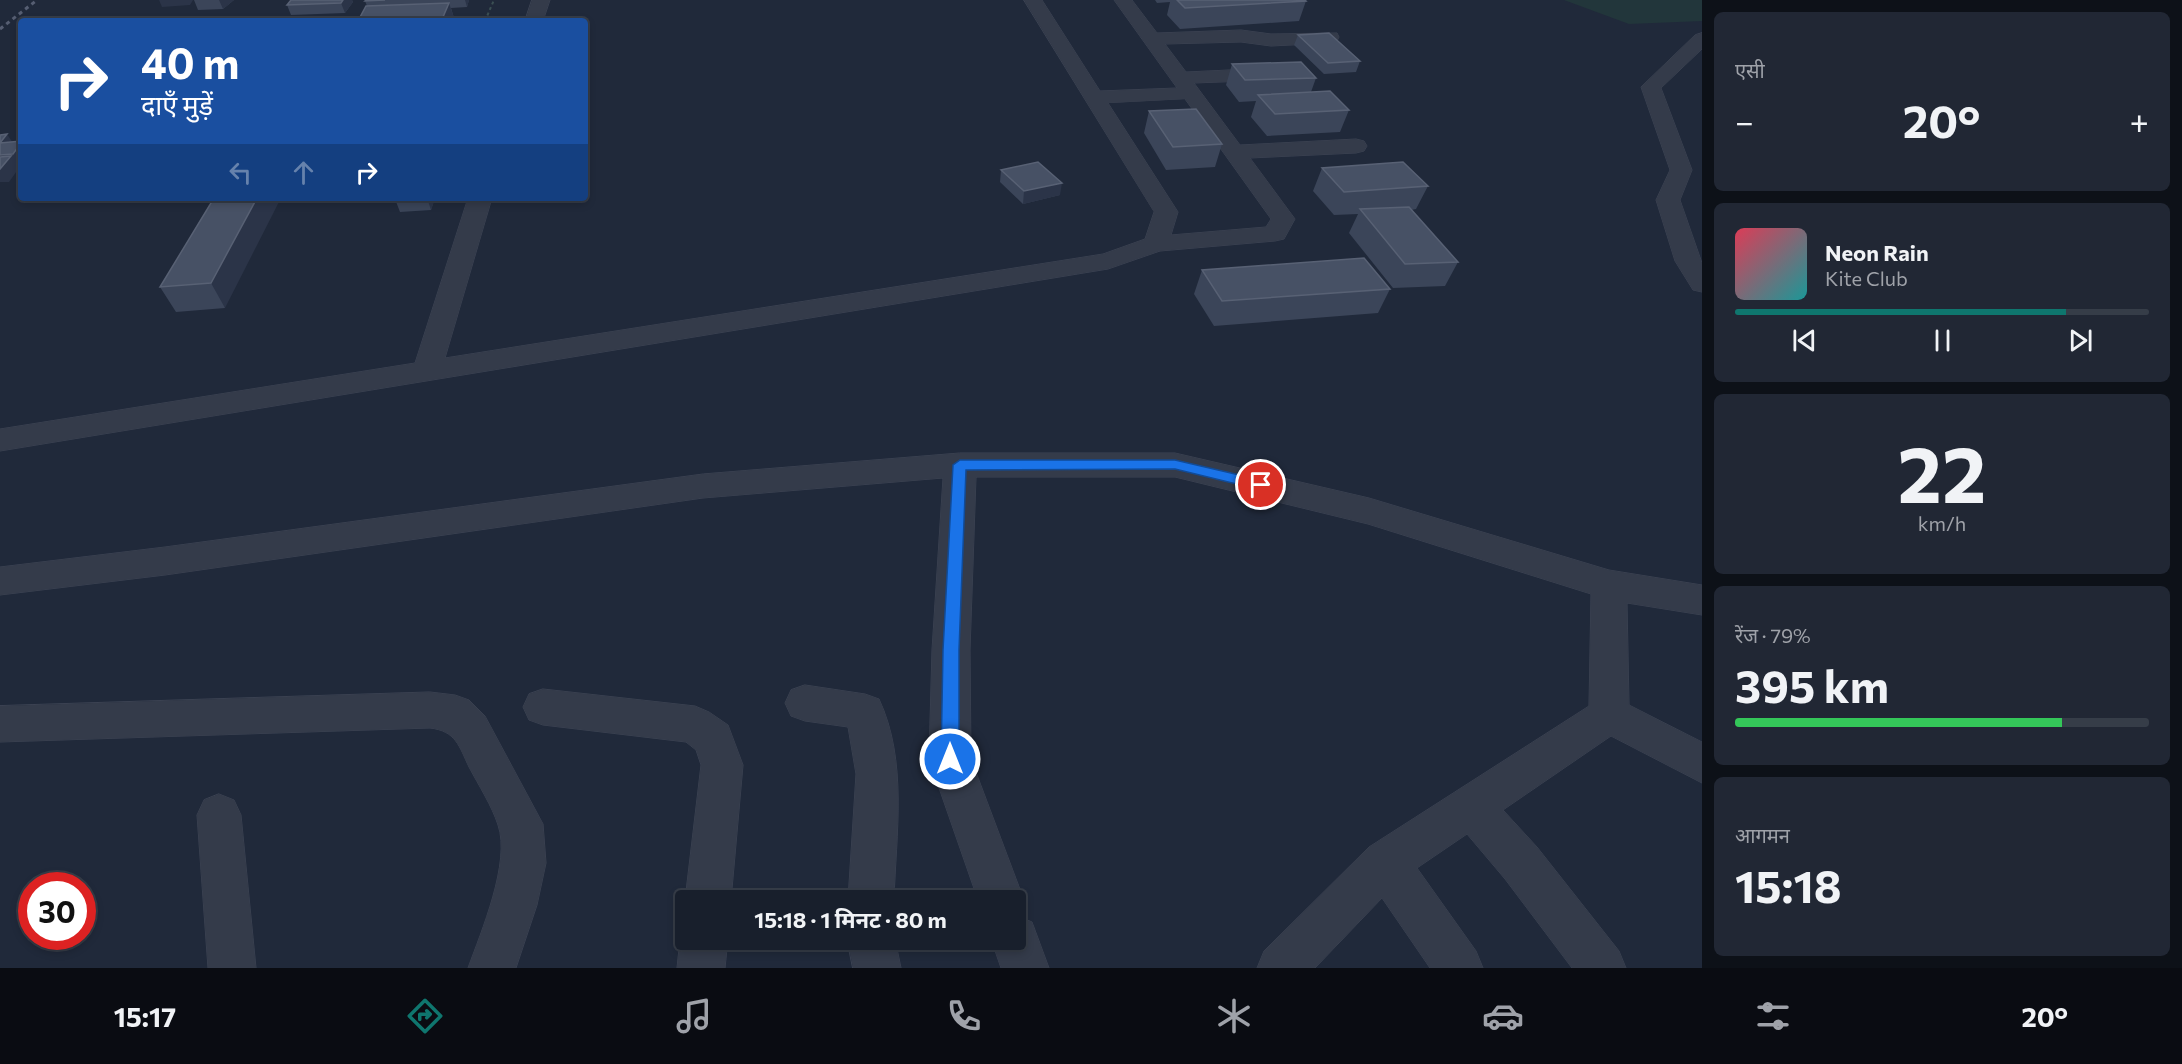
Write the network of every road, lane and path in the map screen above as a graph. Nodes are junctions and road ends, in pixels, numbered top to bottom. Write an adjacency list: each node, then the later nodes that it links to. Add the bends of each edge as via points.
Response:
1 (494, 0): 5 (path)
2 (541, 0): 6 (street)
3 (1033, 0): 12 (street)
4 (1124, 0): 8 (street)
5 (486, 18)
6 (535, 18)
7 (1330, 37): 10 (street)
8 (1153, 39): 10 (street, via 1241,36); 11 (street)
9 (1702, 39): 17 (street, via 1651,87 1681,170 1668,201 1688,261)
10 (1271, 40): 11 (street, via 1288,61 1285,73)
11 (1187, 86): 12 (street); 14 (street)
12 (1094, 97): 16 (street, via 1166,212)
13 (1356, 146): 14 (street)
14 (1234, 152): 16 (street, via 1283,219 1275,234)
15 (479, 201): 18 (street)
16 (1156, 244): 18 (street, via 1108,261)
17 (1702, 284)
18 (427, 371): 19 (street)
19 (0, 440)
20 (960, 465): 21 (street, via 703,486); 22 (street, via 1175,465 1369,511); 34 (street, via 950,759)
21 (0, 581)
22 (1609, 585): 23 (street); 26 (street)
23 (1702, 600)
24 (805, 703): 33 (street, via 866,712 877,774)
25 (543, 708): 32 (street, via 695,726 713,738 722,765)
26 (1609, 715): 28 (street); 29 (street)
27 (0, 724): 39 (street, via 430,710 455,713 471,729 521,824 523,863)
28 (1702, 763)
29 (1471, 806): 31 (street); 45 (street, via 1521,863)
30 (219, 815): 38 (street)
31 (1385, 863): 43 (street); 44 (street)
32 (709, 890)
33 (871, 890)
34 (997, 890)
35 (703, 950): 40 (street)
36 (873, 950): 41 (street)
37 (1019, 950): 42 (street)
38 (232, 968)
39 (492, 968)
40 (701, 968)
41 (877, 968)
42 (1025, 968)
43 (1281, 968)
44 (1459, 968)
45 (1602, 968)

